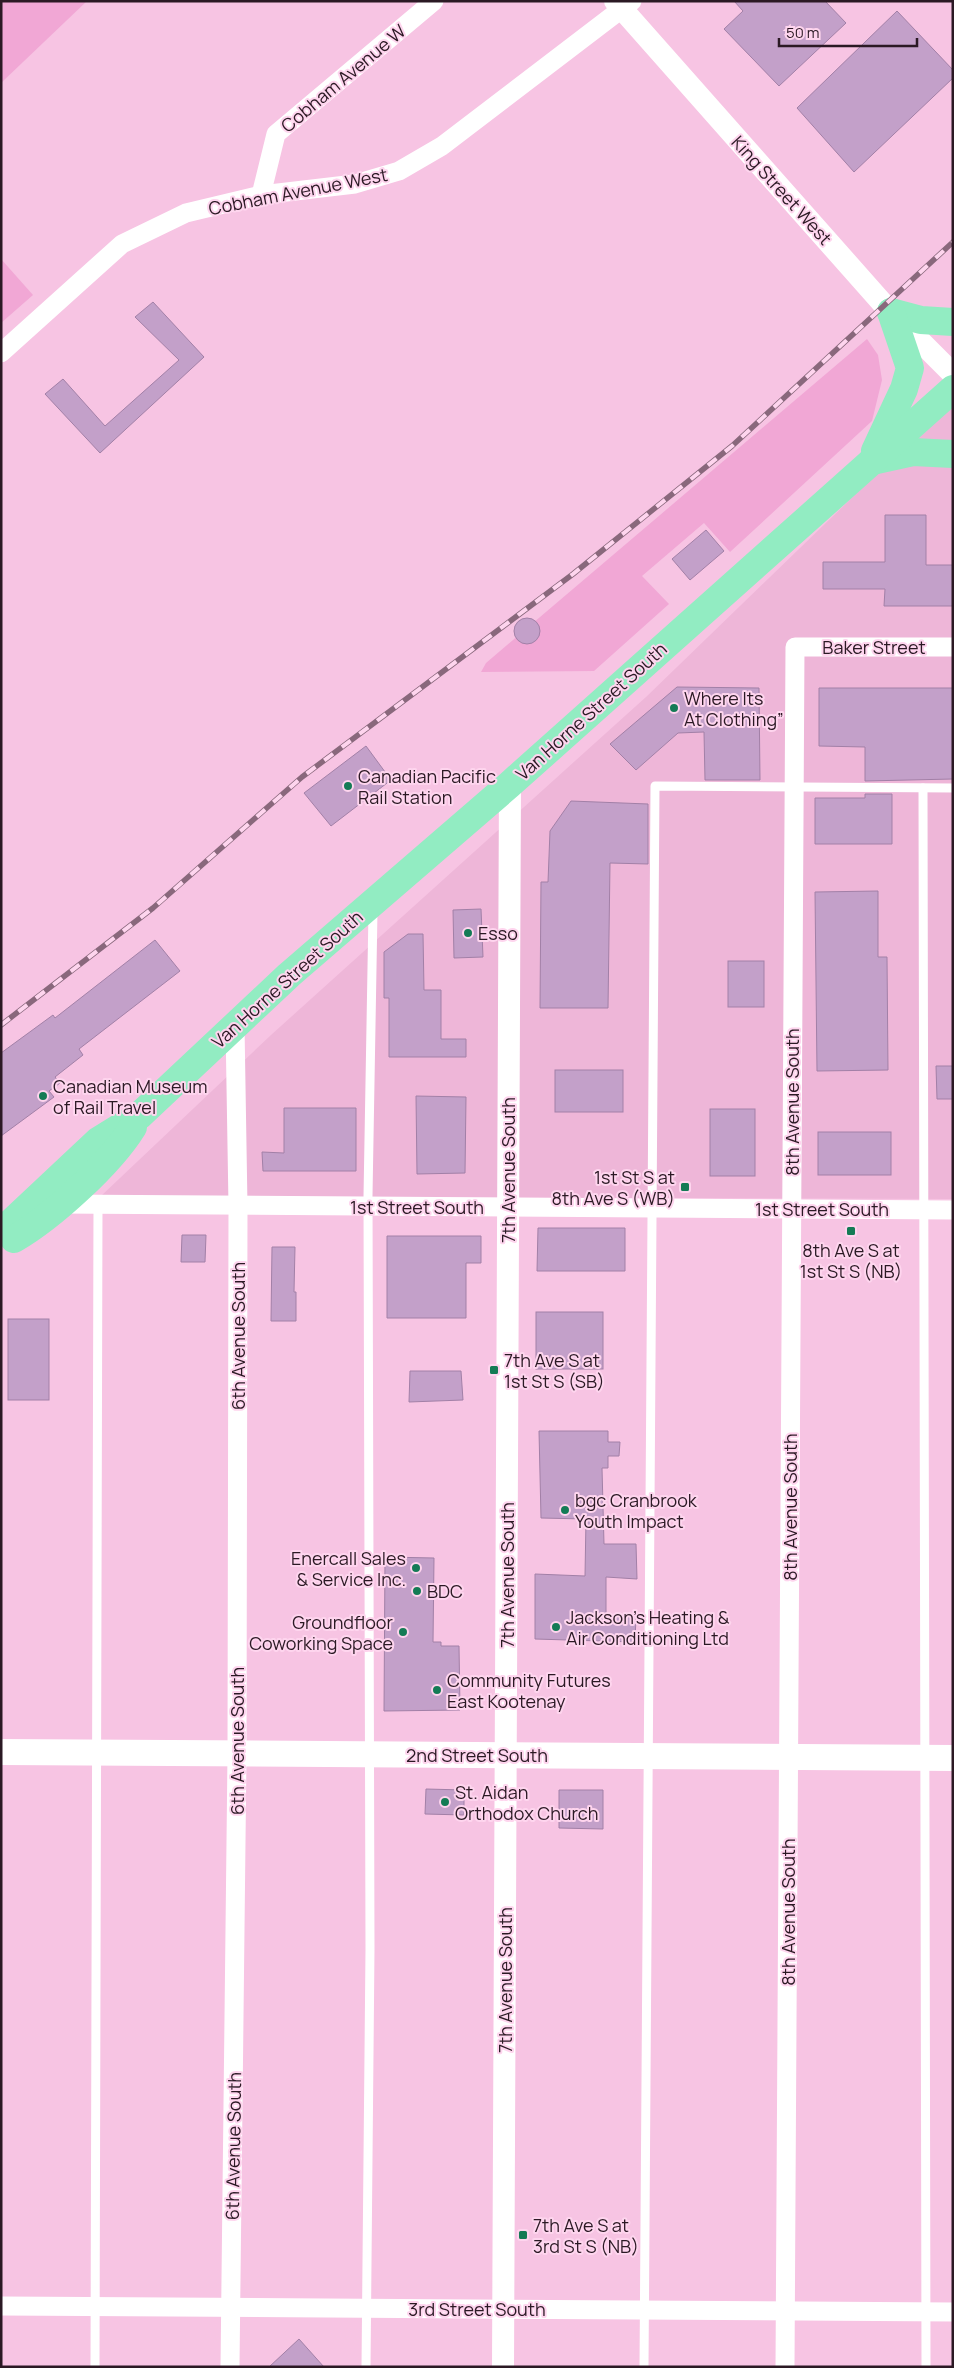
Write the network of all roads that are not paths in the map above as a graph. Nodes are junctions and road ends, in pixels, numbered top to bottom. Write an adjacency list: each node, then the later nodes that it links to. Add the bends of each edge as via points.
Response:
1 (434, 1): 3 (street, Cobham Avenue W, via 276,134)
2 (623, 4): 3 (street, Cobham Avenue West, via 442,146 399,171 355,184); 4 (street, King Street West)
3 (261, 195): 6 (street, Cobham Avenue West, via 186,214 122,244)
4 (891, 312): 5 (highway, via 921,320); 7 (street, King Street West); 10 (highway, via 910,368)
5 (953, 322)
6 (1, 353)
7 (953, 374)
8 (953, 388): 10 (highway, Van Horne Street South)
9 (953, 454): 10 (highway, via 913,452)
10 (870, 461): 13 (highway, Van Horne Street South)
11 (795, 647): 12 (street, Baker Street); 14 (street, 8th Avenue South)
12 (953, 647)
13 (510, 783): 17 (highway, Van Horne Street South); 25 (street, 7th Avenue South)
14 (794, 787): 15 (lane); 26 (lane, via 656,786); 27 (street, 8th Avenue South)
15 (923, 788): 16 (lane); 28 (lane)
16 (953, 788)
17 (374, 900): 18 (highway, Van Horne Street South); 24 (lane)
18 (235, 1026): 19 (highway, Van Horne Street South); 23 (street, 6th Avenue South)
19 (140, 1115): 20 (highway, Van Horne Street South, via 98,1141); 21 (highway, Van Horne Street South, via 121,1145)
20 (32, 1202): 21 (street, 1st Street South); 30 (highway, Van Horne Street South)
21 (60, 1204): 22 (street, 1st Street South); 31 (highway, Van Horne Street South, via 26,1232)
22 (98, 1205): 23 (street, 1st Street South); 33 (lane)
23 (238, 1206): 24 (street, 1st Street South); 34 (street, 6th Avenue South)
24 (368, 1206): 25 (street, 1st Street South); 35 (lane)
25 (508, 1207): 26 (street, 1st Street South); 36 (street, 7th Avenue South)
26 (651, 1208): 27 (street, 1st Street South); 37 (lane)
27 (792, 1209): 28 (street, 1st Street South); 38 (street, 8th Avenue South)
28 (924, 1210): 29 (street, 1st Street South); 39 (lane)
29 (953, 1210)
30 (1, 1232)
31 (1, 1246)
32 (1, 1752): 33 (main road, 2nd Street South)
33 (97, 1753): 34 (main road, 2nd Street South); 42 (lane)
34 (237, 1754): 35 (main road, 2nd Street South); 43 (street, 6th Avenue South)
35 (370, 1754): 36 (main road, 2nd Street South); 44 (lane)
36 (506, 1755): 37 (main road, 2nd Street South); 45 (street, 7th Avenue South)
37 (648, 1757): 38 (main road, 2nd Street South); 46 (lane)
38 (789, 1758): 39 (main road, 2nd Street South); 47 (street, 8th Avenue South)
39 (925, 1758): 40 (main road, 2nd Street South); 48 (lane)
40 (953, 1758)
41 (1, 2306): 42 (street, 3rd Street South)
42 (95, 2307): 43 (street, 3rd Street South); 50 (lane)
43 (231, 2308): 44 (street, 3rd Street South); 51 (street, 6th Avenue South)
44 (365, 2309): 45 (street, 3rd Street South); 52 (lane)
45 (503, 2310): 46 (street, 3rd Street South); 53 (street, 7th Avenue South)
46 (644, 2310): 47 (street, 3rd Street South); 54 (lane)
47 (786, 2311): 48 (street, 3rd Street South); 55 (street, 8th Avenue South)
48 (926, 2312): 49 (street, 3rd Street South); 56 (lane)
49 (953, 2312)
50 (95, 2367)
51 (230, 2367)
52 (366, 2367)
53 (503, 2367)
54 (644, 2367)
55 (785, 2367)
56 (926, 2367)

